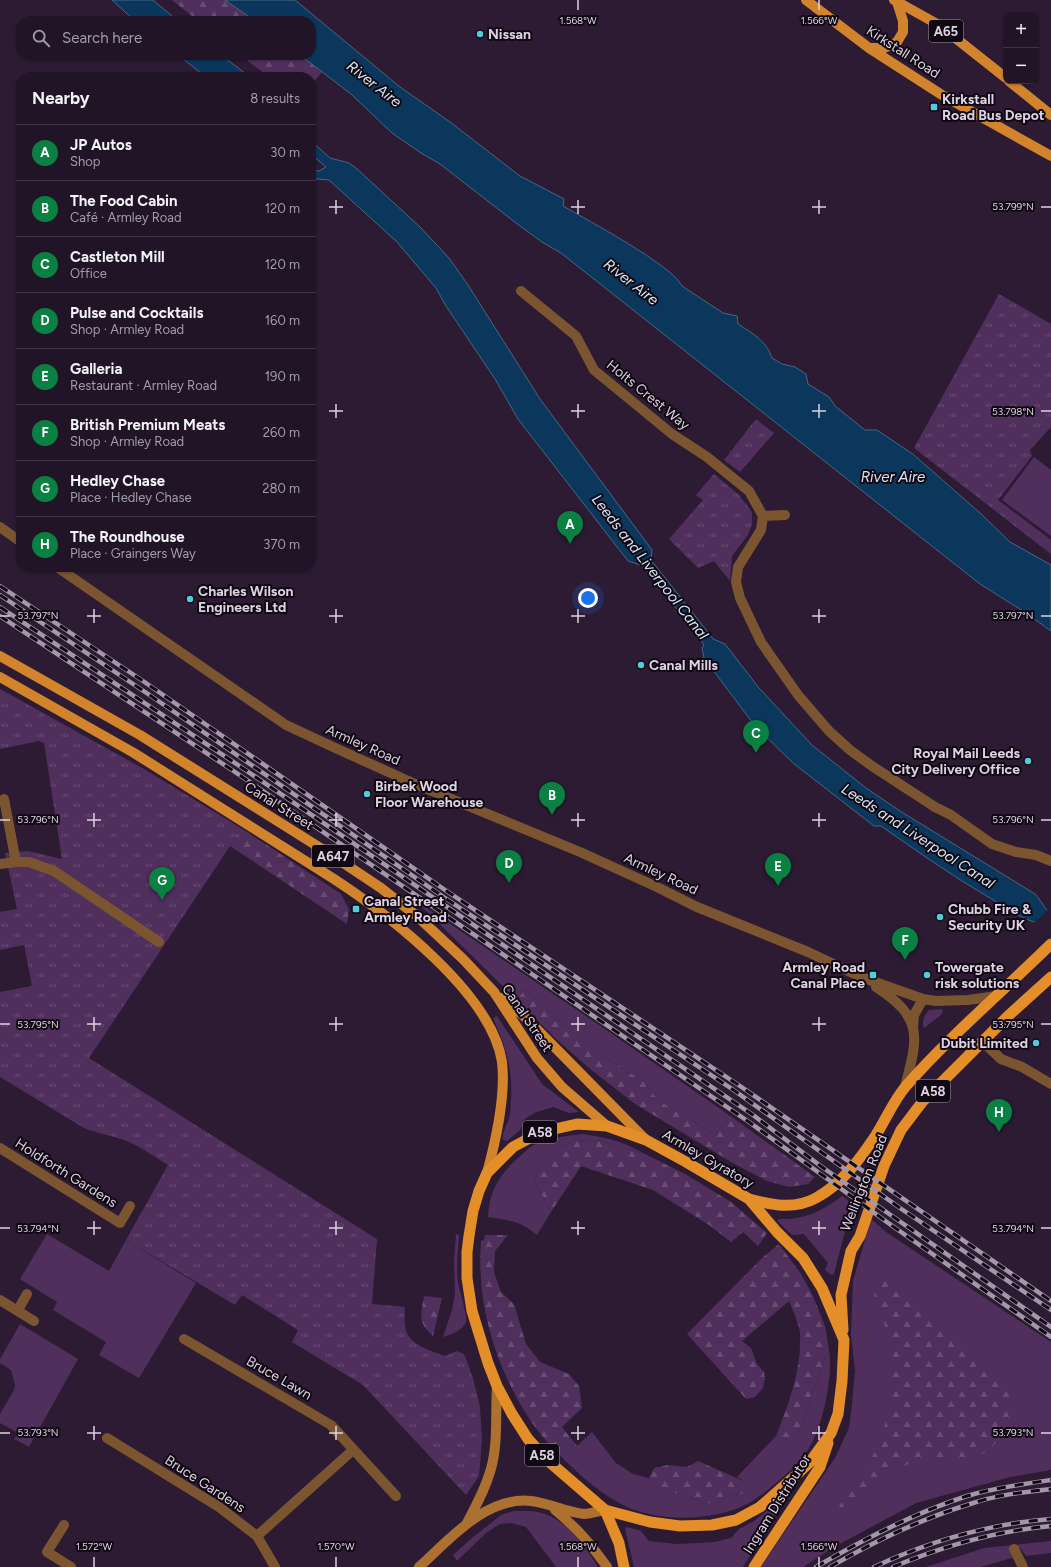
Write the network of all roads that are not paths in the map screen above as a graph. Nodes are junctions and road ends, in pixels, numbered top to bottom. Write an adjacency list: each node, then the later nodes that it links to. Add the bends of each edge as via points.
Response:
1 (806, 0): 3 (main road, Kirkstall Road)
2 (895, 1): 3 (main road, via 903,21 903,32 897,42 884,48); 4 (main road, A65, via 939,25)
3 (869, 48): 7 (main road, Kirkstall Road, via 942,95)
4 (1003, 76)
5 (1013, 84): 6 (main road)
6 (1051, 115)
7 (1051, 156)
8 (521, 291): 10 (street, Holts Crest Way, via 576,336 594,370 672,434 707,457 749,492)
9 (785, 515): 10 (street)
10 (763, 516): 17 (street, via 761,530 738,567 736,582 740,598 761,642 798,695 829,731 872,766 992,844)
11 (0, 527): 12 (street)
12 (16, 538)
13 (64, 572): 22 (street, Armley Road, via 286,725 415,784 580,852 697,907 808,952)
14 (0, 656): 24 (main road, Canal Street / A647, via 140,735 382,888 418,917)
15 (0, 677): 34 (main road, A647, via 134,753 328,875 384,914 442,966 484,1017 494,1036 502,1062 503,1088)
16 (4, 799): 18 (street)
17 (1051, 860)
18 (16, 862): 19 (street); 20 (street, via 29,862 54,871)
19 (0, 864)
20 (159, 942)
21 (1049, 946): 25 (highway, Wellington Road / A58)
22 (861, 977): 26 (street, Armley Road); 27 (street, Armley Road, via 903,1008)
23 (1051, 977): 28 (highway, Wellington Road / A58)
24 (494, 992): 31 (main road, Canal Street / A647, via 537,1058 562,1087); 32 (main road, A647, via 526,1018)
25 (997, 996): 26 (street, Armley Road, via 957,1001); 30 (highway, Wellington Road / A58, via 950,1039)
26 (924, 999): 27 (street, Armley Road, via 914,1015)
27 (913, 1027): 30 (street, Armley Road, via 915,1051)
28 (982, 1042): 29 (street, via 1001,1059 1022,1067); 42 (highway, Wellington Road / A58, via 924,1101 901,1130 884,1166 860,1236 851,1251 844,1277 841,1295)
29 (1051, 1084)
30 (905, 1087): 35 (highway, Wellington Road / A58, via 856,1163 833,1187 815,1199 794,1206 773,1205)
31 (607, 1126): 32 (highway, Armley Gyratory / A58); 34 (highway, Armley Gyratory / A58, via 577,1124 541,1132 513,1147)
32 (646, 1140): 35 (highway, Armley Gyratory / A58)
33 (0, 1148): 36 (street, Holdforth Gardens, via 120,1223)
34 (487, 1173): 43 (highway, Armley Gyratory / A58, via 473,1211 467,1252 467,1278 472,1310)
35 (749, 1199): 42 (highway, Armley Gyratory / A58, via 802,1258 822,1288)
36 (130, 1206)
37 (27, 1294): 39 (street)
38 (0, 1300): 39 (street)
39 (18, 1310): 40 (street)
40 (34, 1321)
41 (184, 1339): 46 (street, Bruce Lawn, via 331,1424)
42 (844, 1340): 44 (highway, Armley Gyratory / A58, via 839,1407)
43 (497, 1386): 49 (highway, Armley Gyratory / A58, via 528,1439 546,1460); 50 (main road, via 490,1475)
44 (831, 1433): 49 (highway, Armley Gyratory / A58, via 810,1462 793,1478 760,1507 736,1520 712,1525 680,1526 650,1522); 59 (highway, Ingram Distributor / A58, via 820,1467)
45 (107, 1438): 52 (street, Bruce Gardens, via 219,1507)
46 (353, 1450): 47 (street, Bruce Lawn); 52 (street)
47 (396, 1496)
48 (548, 1504): 49 (main road, via 585,1514); 50 (main road, via 530,1501 510,1502); 57 (main road, via 574,1525)
49 (605, 1510): 58 (highway, A58, via 619,1543)
50 (467, 1523): 56 (main road)
51 (64, 1525): 54 (street, via 47,1552)
52 (257, 1536): 55 (street, Bruce Gardens)
53 (1014, 1549): 60 (street)
54 (71, 1567)
55 (275, 1567)
56 (419, 1567)
57 (607, 1567)
58 (624, 1567)
59 (754, 1567)
60 (1023, 1567)

